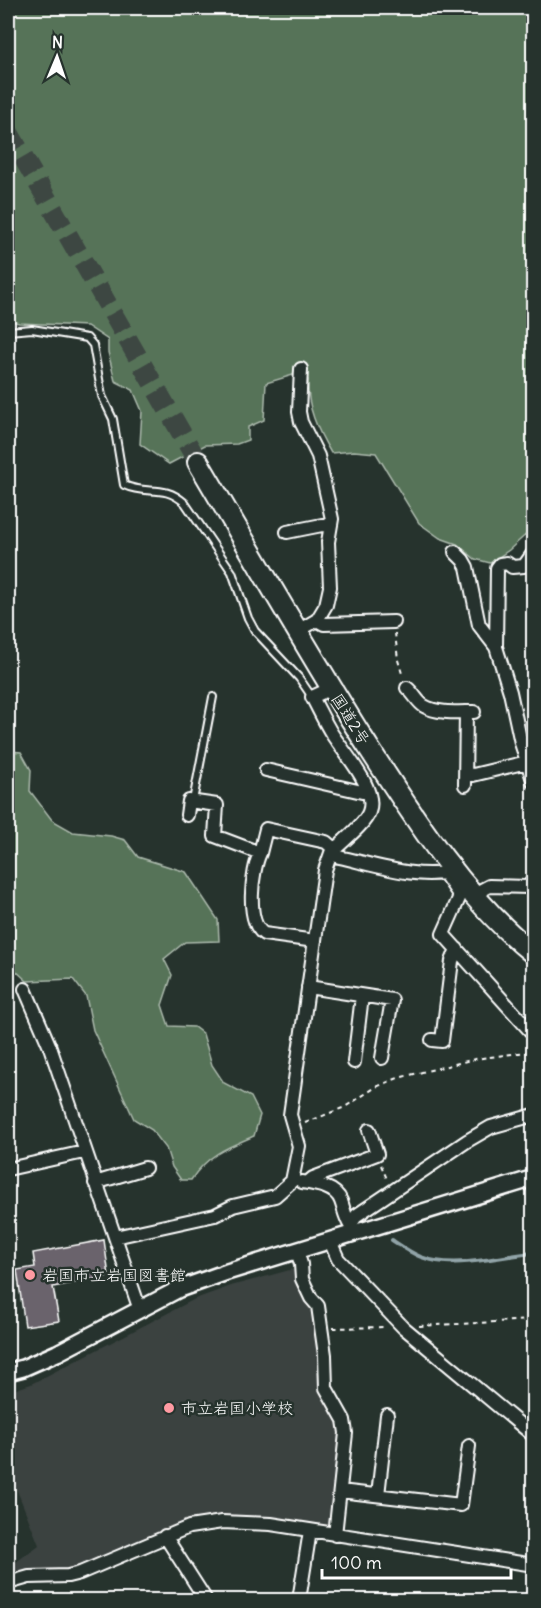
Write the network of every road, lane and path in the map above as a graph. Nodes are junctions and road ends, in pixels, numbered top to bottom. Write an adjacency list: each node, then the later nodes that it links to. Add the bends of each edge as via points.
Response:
1 (8, 331): 15 (lane, via 32,329 87,338 93,345 102,396 113,419 124,485 132,490 166,491 185,503 232,572 255,631)
2 (301, 369): 4 (street, via 299,412 318,456 331,509)
3 (198, 462): 10 (highway, 国道2号)
4 (330, 527): 5 (street); 8 (street, via 330,587)
5 (286, 531)
6 (455, 552): 11 (street, via 467,567 479,625)
7 (534, 552): 11 (street, via 524,566 512,567 507,563 497,568)
8 (317, 620): 9 (street, via 324,624); 10 (street)
9 (394, 622): 13 (path)
10 (298, 631): 12 (highway, 国道2号)
11 (496, 647): 16 (street)
12 (332, 688): 15 (street); 25 (highway, 国道2号)
13 (406, 688): 17 (street, via 423,706 470,712 465,780)
14 (213, 697): 21 (lane)
15 (312, 697): 20 (street)
16 (527, 741): 17 (street)
17 (527, 762): 19 (street)
18 (266, 770): 20 (street)
19 (534, 783)
20 (368, 792): 23 (street, via 369,813)
21 (192, 801): 22 (street); 24 (street, via 217,805 215,836)
22 (187, 815)
23 (333, 851): 24 (street, via 326,842 266,829); 25 (street, via 339,857 426,876); 28 (street, via 325,870)
24 (260, 853): 28 (street, via 252,892 253,918 259,931)
25 (450, 872): 27 (highway, 国道2号); 29 (street, via 460,896 443,934)
26 (534, 879): 27 (street, via 528,887 489,886)
27 (474, 894): 30 (highway, 国道2号)
28 (315, 941): 31 (street)
29 (457, 949): 34 (street); 35 (street, via 452,961 442,1041)
30 (534, 954)
31 (308, 987): 33 (street); 40 (street, via 290,1115)
32 (25, 989): 42 (street, via 50,1047)
33 (362, 996): 37 (street, via 392,1000); 38 (street)
34 (534, 1035)
35 (432, 1040)
36 (534, 1051): 40 (path, via 475,1059 398,1078 345,1107)
37 (382, 1058)
38 (354, 1062)
39 (534, 1115): 50 (street, via 491,1127)
40 (294, 1128): 47 (street, via 299,1146)
41 (369, 1130): 43 (street)
42 (84, 1152): 44 (street); 48 (street)
43 (376, 1154): 49 (street); 50 (path)
44 (8, 1168)
45 (145, 1168): 48 (street)
46 (534, 1178): 51 (street)
47 (292, 1181): 49 (street); 52 (street, via 275,1196 233,1206 215,1215)
48 (95, 1183): 52 (street)
49 (307, 1183): 51 (street, via 337,1193)
50 (393, 1190): 51 (street, via 357,1215)
51 (351, 1230): 53 (street)
52 (115, 1237): 55 (street)
53 (330, 1241): 54 (street); 57 (street, via 339,1259)
54 (297, 1251): 55 (street, via 179,1289); 58 (street, via 302,1278 318,1306)
55 (140, 1310): 59 (street, via 57,1353)
56 (534, 1320): 57 (path)
57 (403, 1327): 58 (path); 61 (street)
58 (320, 1329): 63 (street, via 326,1388 344,1420 346,1433)
59 (8, 1372)
60 (387, 1415): 64 (street)
61 (534, 1436)
62 (469, 1446): 64 (street, via 461,1505)
63 (340, 1491): 64 (street); 66 (street)
64 (378, 1496)
65 (310, 1531): 66 (street); 67 (street, via 222,1522 189,1527); 71 (street)
66 (335, 1535): 68 (street)
67 (165, 1536): 69 (street, via 80,1573 29,1577); 70 (street)
68 (534, 1565)
69 (8, 1583)
70 (206, 1600)
71 (299, 1600)

